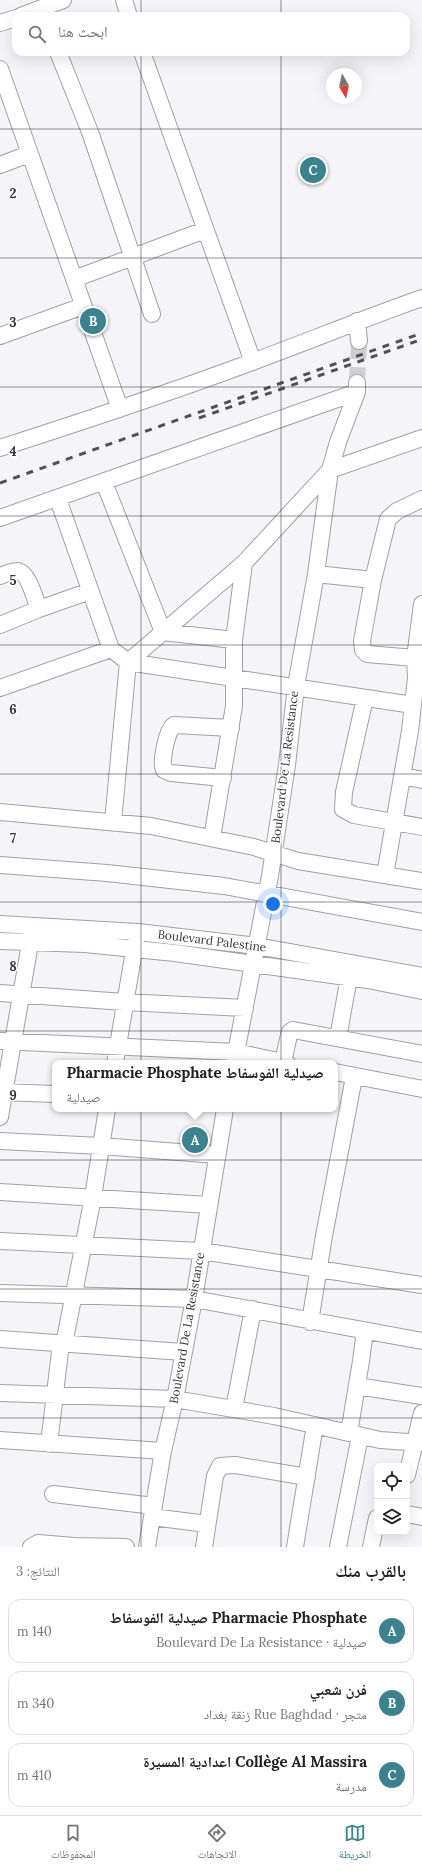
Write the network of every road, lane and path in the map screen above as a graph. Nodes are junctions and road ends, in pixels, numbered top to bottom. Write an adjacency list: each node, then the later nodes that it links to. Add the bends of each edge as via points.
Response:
1 (63, 0): 3 (street)
2 (124, 0): 5 (street)
3 (41, 8): 4 (street)
4 (31, 12)
5 (128, 12)
6 (12, 19): 7 (street)
7 (0, 23)
8 (60, 56): 14 (street, via 90,132)
9 (143, 56): 13 (street)
10 (0, 69): 11 (street)
11 (29, 154): 12 (street); 15 (street)
12 (0, 165)
13 (205, 230): 14 (street); 22 (street)
14 (131, 257): 15 (street); 18 (street)
15 (74, 279): 17 (street)
16 (422, 298): 19 (street)
17 (83, 306): 20 (street); 23 (street)
18 (152, 314)
19 (357, 321): 21 (street); 22 (street)
20 (0, 336)
21 (359, 341)
22 (253, 362): 23 (street)
23 (120, 409): 25 (street)
24 (422, 439): 26 (street)
25 (0, 448)
26 (330, 470): 27 (street, Boulevard De La Resistance, via 357,387); 31 (street); 32 (street, Boulevard De La Resistance)
27 (104, 482): 28 (street); 40 (street)
28 (58, 499): 30 (street); 35 (street)
29 (422, 499): 34 (street, via 397,511 388,519)
30 (0, 518)
31 (244, 563): 40 (street); 41 (street)
32 (316, 574): 34 (street); 47 (street, Boulevard De La Resistance)
33 (0, 576): 37 (street, via 18,571 28,578)
34 (373, 580): 43 (street, via 362,641 363,650 367,654)
35 (90, 591): 37 (street); 42 (street)
36 (422, 604): 39 (street)
37 (39, 609): 38 (street)
38 (0, 625)
39 (420, 631): 43 (street)
40 (163, 632): 41 (street); 44 (street)
41 (234, 640): 45 (street)
42 (111, 649): 44 (street); 48 (street)
43 (415, 658): 46 (street)
44 (128, 662): 45 (street); 57 (street)
45 (235, 678): 47 (street); 51 (street)
46 (419, 679): 50 (street)
47 (296, 686): 49 (street); 61 (street, Boulevard De La Resistance)
48 (0, 688)
49 (365, 698): 50 (street); 58 (street, via 342,806 345,811 354,815)
50 (413, 705): 52 (street)
51 (231, 728): 54 (street); 54 (street, via 174,725 169,730 162,764 164,770 171,772)
52 (416, 732): 53 (street)
53 (403, 776): 55 (street); 58 (street)
54 (223, 778): 60 (street)
55 (422, 780)
56 (0, 812): 57 (street)
57 (113, 822): 60 (street, via 151,826)
58 (394, 822): 59 (street); 63 (street)
59 (422, 827)
60 (212, 838): 61 (street)
61 (274, 853): 63 (street, via 298,861); 65 (street, Boulevard De La Resistance)
62 (0, 865): 65 (street, via 114,873)
63 (385, 875): 64 (street)
64 (422, 881)
65 (268, 893): 66 (street); 72 (street, Boulevard De La Resistance)
66 (422, 922)
67 (0, 924): 68 (street, Boulevard Palestine)
68 (33, 925): 69 (street, Boulevard Palestine); 71 (street)
69 (138, 932): 72 (street, Boulevard Palestine); 73 (street)
70 (0, 941): 71 (street, Boulevard Palestine)
71 (31, 942): 73 (street, Boulevard Palestine); 79 (street)
72 (257, 946): 74 (street, Boulevard De La Resistance); 75 (street, Boulevard Palestine)
73 (134, 949): 74 (street, Boulevard Palestine); 80 (street)
74 (252, 964): 76 (street, Boulevard Palestine); 81 (street, Boulevard De La Resistance)
75 (422, 976)
76 (349, 977): 77 (street, Boulevard Palestine); 82 (street)
77 (422, 991)
78 (0, 992): 79 (street)
79 (22, 994): 80 (street); 83 (street)
80 (124, 1002): 81 (street); 84 (street)
81 (245, 1008): 86 (street, Boulevard De La Resistance)
82 (338, 1038): 85 (street); 89 (street, via 293,1030 288,1035)
83 (7, 1041): 84 (street); 93 (street)
84 (117, 1047): 86 (street); 87 (street)
85 (422, 1054)
86 (235, 1058): 88 (street)
87 (115, 1060)
88 (255, 1060)
89 (285, 1060)
90 (338, 1073): 91 (street)
91 (354, 1077): 92 (street); 107 (street)
92 (422, 1089)
93 (2, 1092): 94 (street); 97 (street)
94 (52, 1094)
95 (107, 1112): 99 (street)
96 (224, 1112): 100 (street, Boulevard De La Resistance)
97 (0, 1117)
98 (0, 1141): 99 (street)
99 (101, 1146): 100 (street); 102 (street)
100 (217, 1155): 103 (street, Boulevard De La Resistance)
101 (0, 1192): 102 (street)
102 (93, 1197): 103 (street); 105 (street)
103 (209, 1205): 106 (street, Boulevard De La Resistance)
104 (0, 1241): 105 (street)
105 (84, 1245): 106 (street); 110 (street)
106 (201, 1251): 107 (street); 111 (street, Boulevard De La Resistance)
107 (318, 1269): 108 (street); 113 (street)
108 (422, 1285)
109 (0, 1293): 110 (street)
110 (72, 1296): 111 (street); 117 (street)
111 (194, 1299): 112 (street); 118 (street, Boulevard De La Resistance)
112 (253, 1309): 113 (street); 124 (street)
113 (310, 1322): 114 (street)
114 (365, 1331): 116 (street); 119 (street)
115 (0, 1339): 117 (street)
116 (422, 1341)
117 (62, 1343): 118 (street); 121 (street)
118 (183, 1352): 123 (street, Boulevard De La Resistance)
119 (357, 1386): 122 (street); 127 (street)
120 (0, 1393): 121 (street)
121 (55, 1396): 123 (street); 130 (street)
122 (422, 1396)
123 (175, 1399): 124 (street); 131 (street, Boulevard De La Resistance)
124 (234, 1409): 126 (street)
125 (422, 1413): 129 (street)
126 (315, 1425): 127 (street); 133 (street)
127 (354, 1435): 129 (street); 146 (street)
128 (0, 1440): 130 (street)
129 (418, 1443): 132 (street)
130 (49, 1444): 131 (street)
131 (163, 1451): 135 (street, Boulevard De La Resistance)
132 (410, 1466)
133 (307, 1477): 138 (street, via 235,1465 220,1466 215,1476); 145 (street)
134 (53, 1494): 135 (street)
135 (153, 1512): 138 (street); 143 (street, Boulevard De La Resistance)
136 (410, 1515): 137 (street)
137 (422, 1517)
138 (207, 1524): 144 (street)
139 (374, 1532): 147 (street)
140 (31, 1547): 141 (street, via 38,1543)
141 (126, 1547)
142 (137, 1547): 143 (street)
143 (147, 1547)
144 (204, 1547)
145 (295, 1547)
146 (338, 1547)
147 (371, 1547)

